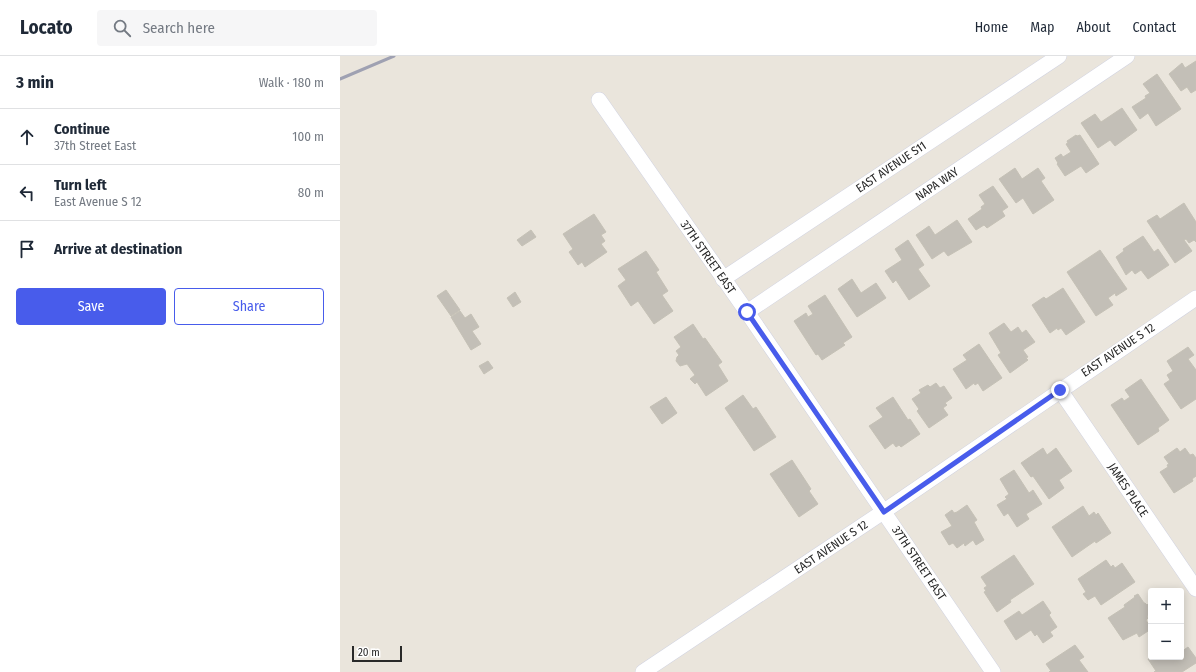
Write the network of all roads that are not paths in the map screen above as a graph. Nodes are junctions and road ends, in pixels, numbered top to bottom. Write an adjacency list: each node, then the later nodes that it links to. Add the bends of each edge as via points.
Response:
1 (1059, 56): 4 (street, EAST AVENUE S11)
2 (1127, 56): 6 (street, NAPA WAY)
3 (599, 100): 4 (street, 37TH STREET EAST)
4 (723, 279): 6 (street, 37TH STREET EAST)
5 (1196, 298): 7 (street, EAST AVENUE S 12)
6 (747, 312): 8 (street, 37TH STREET EAST)
7 (1060, 390): 8 (street, EAST AVENUE S 12); 9 (street, JAMES PLACE)
8 (884, 512): 10 (street, EAST AVENUE S 12); 11 (street, 37TH STREET EAST)
9 (1196, 590)
10 (643, 672)
11 (993, 672)

